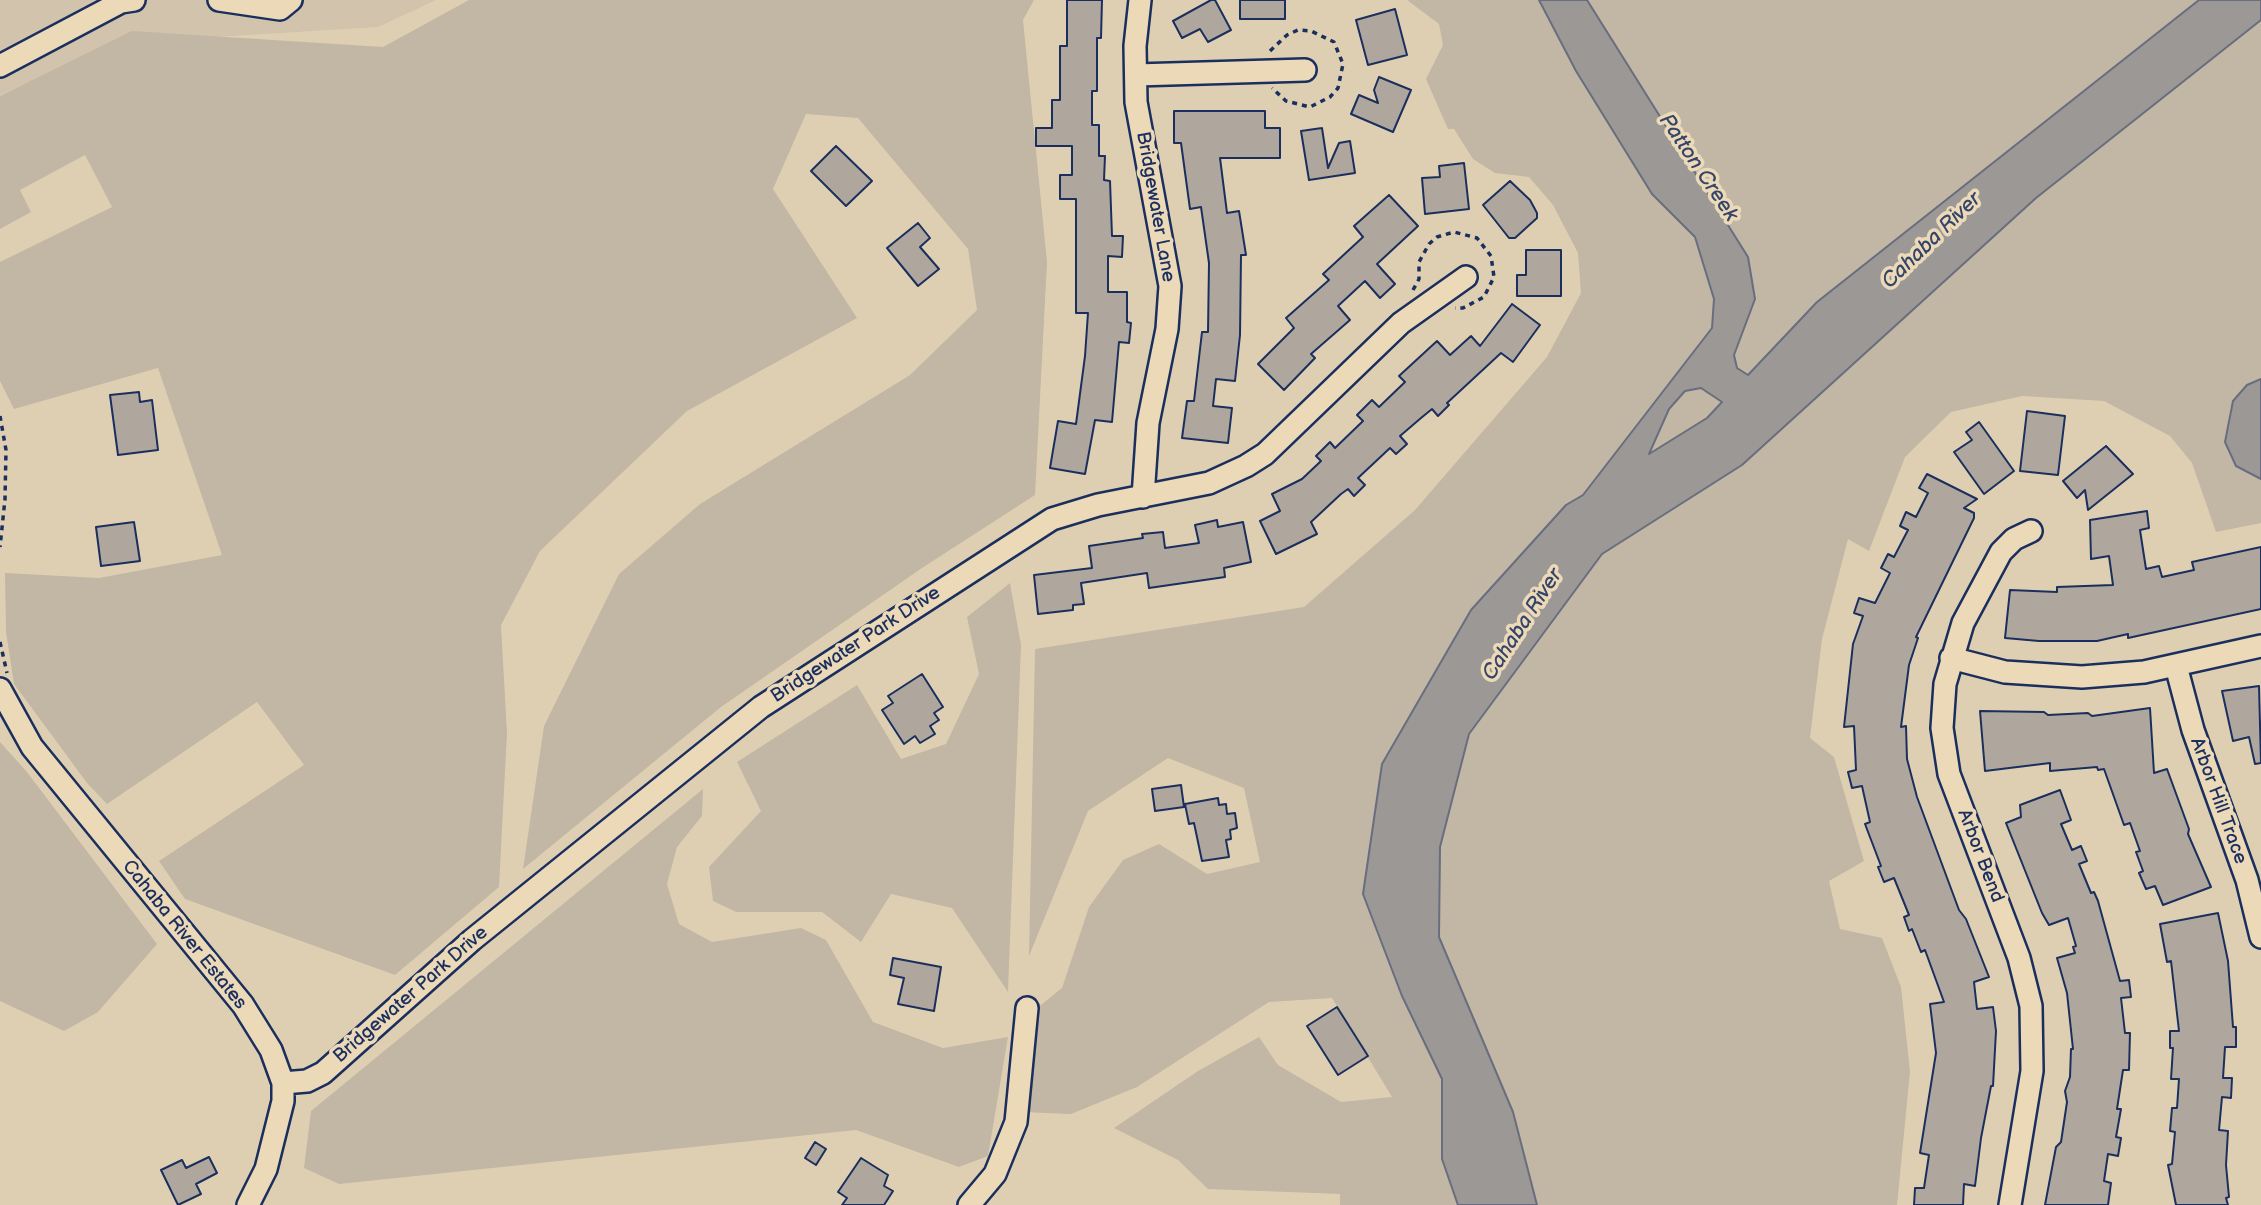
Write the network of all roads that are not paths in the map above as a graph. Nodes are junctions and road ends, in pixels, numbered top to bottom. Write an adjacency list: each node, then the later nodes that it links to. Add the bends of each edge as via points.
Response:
1 (134, 0): 5 (street, via 121,2)
2 (219, 0): 3 (street, via 280,9)
3 (291, 0)
4 (1140, 0): 7 (street, Bridgewater Lane)
5 (0, 66)
6 (1305, 70): 7 (street)
7 (1136, 75): 9 (street, Bridgewater Lane, via 1144,150 1170,286 1167,329 1148,424)
8 (1466, 277): 9 (street, Bridgewater Park Drive, via 1401,323 1265,454 1228,477)
9 (1143, 496): 18 (street, Bridgewater Park Drive, via 1070,512 1030,530 761,707 472,940 323,1073 307,1081)
10 (2031, 531): 12 (street, Arbor Bend, via 2001,552 1963,623)
11 (2261, 646): 13 (street)
12 (1951, 658): 13 (street, via 2005,672 2056,677 2111,676); 21 (street, Arbor Bend, via 1942,728 1949,774 2020,958 2031,1006 2032,1071)
13 (2176, 666): 15 (street, Arbor Hill Trace, via 2193,730)
14 (5, 684): 18 (street, Cahaba River Estates, via 10,713 54,775 243,1005 271,1050)
15 (2258, 907): 16 (street, Arbor Hill Trace)
16 (2261, 937)
17 (1027, 1008): 20 (street, via 1016,1122 995,1174)
18 (283, 1083): 19 (street, Cahaba River Estates, via 275,1138)
19 (248, 1205)
20 (969, 1205)
21 (2010, 1205)

